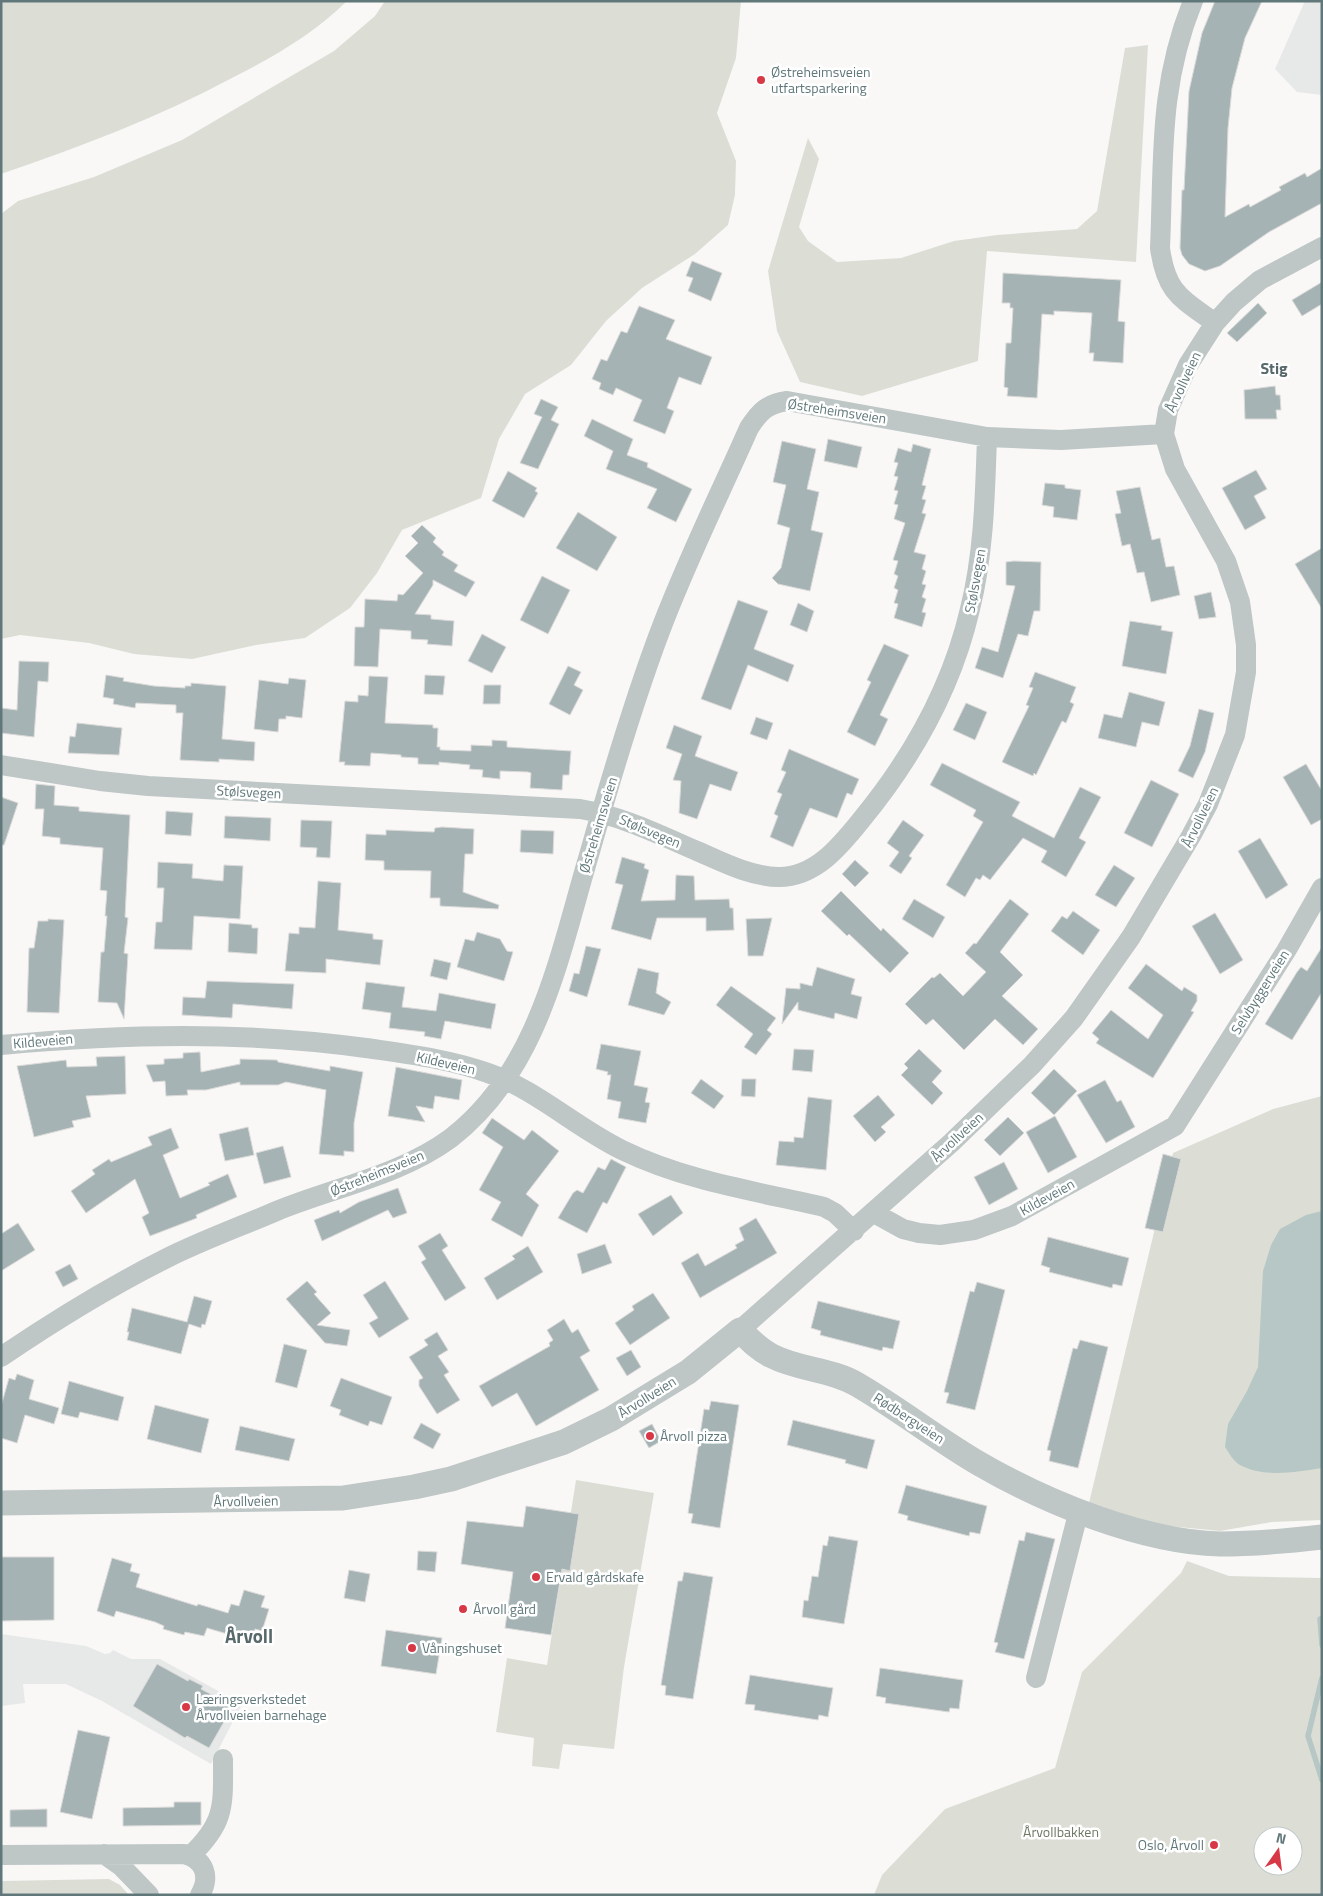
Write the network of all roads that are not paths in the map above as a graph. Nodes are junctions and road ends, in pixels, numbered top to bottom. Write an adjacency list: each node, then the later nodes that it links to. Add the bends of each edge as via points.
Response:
1 (1193, 1): 3 (street, via 1168,83 1160,248 1163,266 1177,295)
2 (1322, 247): 3 (street, Årvollveien, via 1260,280)
3 (1215, 323): 4 (street, Årvollveien, via 1188,365 1168,410)
4 (1164, 434): 5 (street, Østreheimsveien, via 1061,440); 12 (street, Årvollveien, via 1174,469 1226,560 1242,609 1246,672 1235,735 1227,757 1208,804 1170,874 1074,1018 993,1103)
5 (987, 437): 7 (street, Østreheimsveien, via 787,402 765,407 749,428 659,632); 7 (street, Stølsvegen, via 978,566 971,609 951,670 916,746 876,803 836,849 812,869 790,877 777,877 743,869)
6 (1, 764): 7 (street, Stølsvegen, via 100,782 148,786 559,807)
7 (601, 812): 10 (street, Østreheimsveien, via 550,987 537,1022)
8 (1322, 888): 11 (street, Selvbyggerveien)
9 (1, 1045): 10 (street, Kildeveien, via 119,1036 262,1037 410,1054 470,1067)
10 (507, 1081): 13 (street, Kildeveien, via 537,1097 589,1133 647,1161 728,1187 824,1207); 15 (street, Østreheimsveien, via 452,1137 413,1161 282,1209 167,1258 42,1328)
11 (1197, 1094): 12 (street, Kildeveien, via 1175,1126 992,1225 953,1234 924,1234 902,1229)
12 (874, 1213): 13 (street, Årvollveien)
13 (854, 1231): 14 (street, Årvollveien)
14 (740, 1330): 16 (street, Årvollveien, via 688,1372 611,1420 564,1442 451,1479 343,1498); 17 (street, Rødbergveien, via 772,1357 846,1378 977,1463)
15 (1, 1357)
16 (1, 1504)
17 (1079, 1510): 18 (street, Rødbergveien, via 1122,1528 1180,1540 1228,1544); 19 (street)
18 (1322, 1537)
19 (1036, 1678)
20 (223, 1759): 23 (street, via 223,1799 218,1824)
21 (104, 1854): 22 (street); 23 (street); 24 (street, via 122,1866)
22 (1, 1855)
23 (190, 1856): 25 (street, via 202,1864 205,1873)
24 (149, 1895)
25 (200, 1895)

